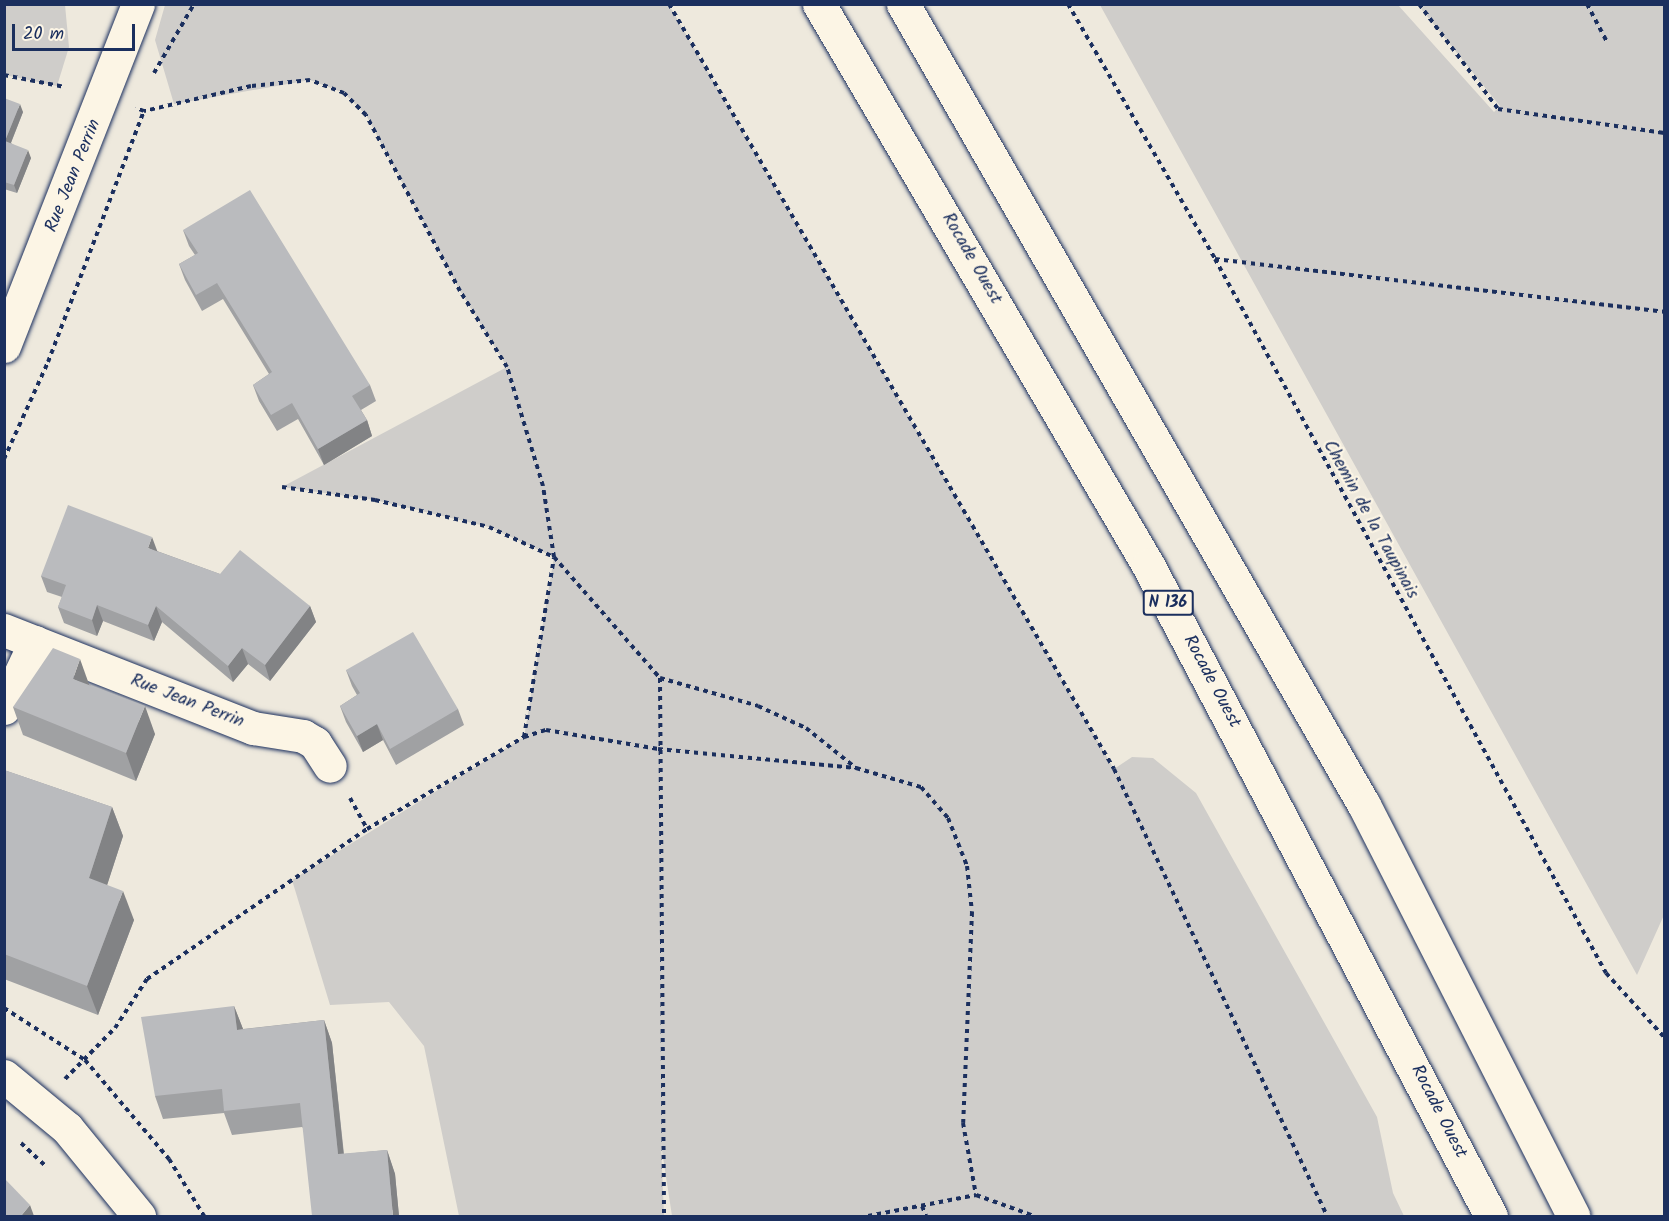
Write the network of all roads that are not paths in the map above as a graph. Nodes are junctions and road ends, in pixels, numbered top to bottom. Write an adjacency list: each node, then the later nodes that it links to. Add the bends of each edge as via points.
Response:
1 (138, 4): 4 (main road, Rue Jean Perrin)
2 (819, 4): 11 (main road, Rocade Ouest / N 136, via 1148,566)
3 (903, 4): 12 (main road, via 1365,805)
4 (4, 346)
5 (4, 630): 6 (main road, Rue Jean Perrin)
6 (34, 642): 7 (main road); 8 (main road, Rue Jean Perrin, via 254,728 303,736 315,743)
7 (4, 708)
8 (330, 766)
9 (4, 1076): 10 (main road, via 40,1103 90,1152)
10 (139, 1216)
11 (1491, 1216)
12 (1573, 1216)

